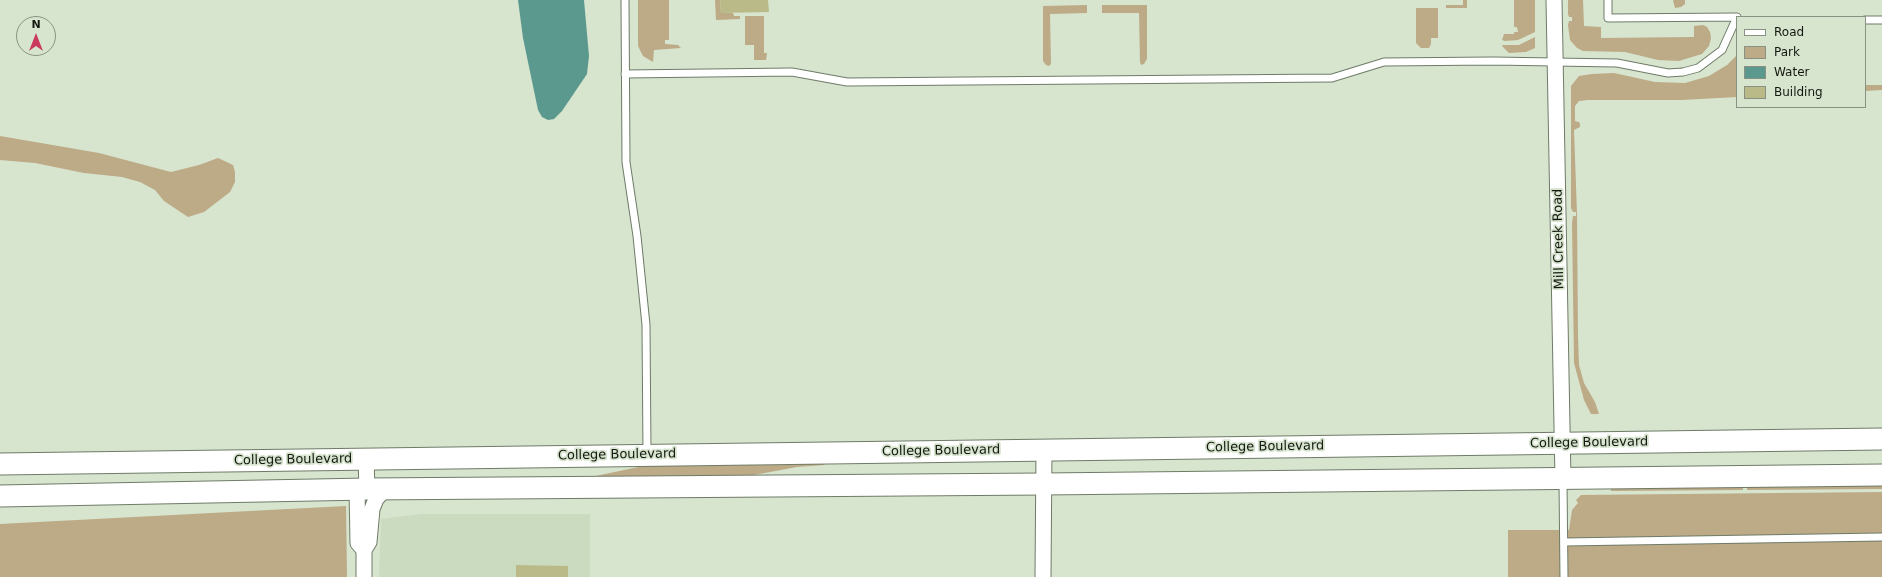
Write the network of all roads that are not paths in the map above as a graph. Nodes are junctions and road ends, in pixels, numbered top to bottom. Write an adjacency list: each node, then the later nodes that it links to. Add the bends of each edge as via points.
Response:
1 (625, 0): 9 (lane)
2 (1554, 0): 8 (street, Mill Creek Road)
3 (1608, 0): 4 (lane, via 1608,18)
4 (1736, 17)
5 (1736, 19): 8 (lane, via 1722,50 1698,68 1691,70 1668,73 1617,63)
6 (1866, 20): 7 (lane)
7 (1882, 20)
8 (1555, 63): 9 (lane, via 1384,62 1332,78 847,82 792,72); 11 (street, Mill Creek Road)
9 (625, 74): 13 (lane, via 626,162 646,325)
10 (1882, 440): 11 (main road, College Boulevard)
11 (1563, 444): 12 (main road, College Boulevard); 17 (street, Mill Creek Road)
12 (1044, 450): 13 (main road, College Boulevard); 18 (street)
13 (648, 455): 14 (main road, College Boulevard)
14 (366, 459): 15 (main road, College Boulevard); 19 (street)
15 (0, 464)
16 (1882, 475): 17 (main road)
17 (1563, 479): 18 (main road); 22 (lane)
18 (1044, 484): 19 (main road); 25 (street)
19 (370, 489): 20 (main road); 23 (street, via 373,503 369,542); 23 (street, via 358,543)
20 (0, 496)
21 (1882, 537): 22 (lane)
22 (1564, 542): 26 (lane)
23 (364, 550): 24 (street)
24 (364, 577)
25 (1043, 577)
26 (1564, 577)

